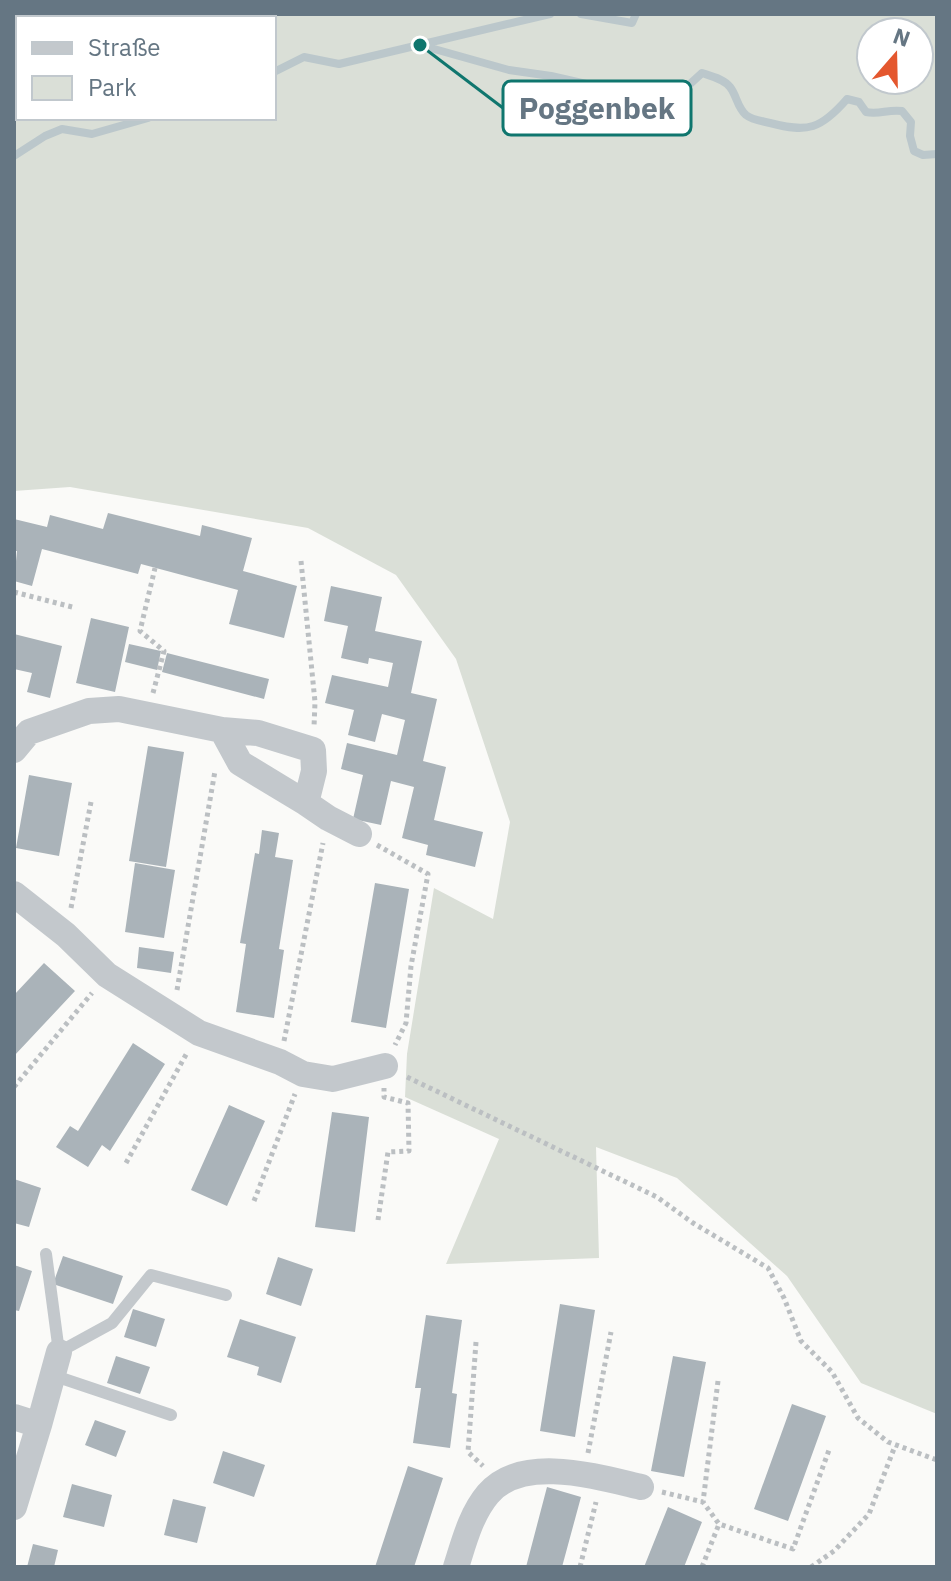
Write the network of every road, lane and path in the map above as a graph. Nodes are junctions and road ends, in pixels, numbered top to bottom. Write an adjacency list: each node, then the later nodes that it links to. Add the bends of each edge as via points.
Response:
1 (301, 561): 8 (path, via 315,702)
2 (155, 568): 5 (path, via 140,631 164,651)
3 (14, 592): 4 (path)
4 (76, 608)
5 (148, 714): 6 (street); 7 (street, via 89,711 29,732)
6 (222, 730): 8 (street, via 258,733); 10 (street, via 240,763); 16 (path)
7 (14, 750)
8 (313, 750): 10 (street)
9 (91, 802): 14 (path)
10 (306, 803): 11 (street)
11 (328, 818): 12 (street); 19 (path)
12 (359, 834): 18 (path, via 428,874 406,1023)
13 (14, 894): 14 (street)
14 (66, 935): 15 (street)
15 (107, 975): 16 (street); 20 (path)
16 (173, 1019): 17 (street)
17 (199, 1033): 19 (street); 21 (path)
18 (385, 1066): 19 (street, via 333,1079); 23 (path, via 384,1097 408,1103 409,1151 388,1152); 32 (path, via 657,1197 768,1268 801,1341 832,1372 858,1418)
19 (291, 1068): 22 (path)
20 (14, 1087)
21 (126, 1163)
22 (254, 1201)
23 (378, 1220)
24 (46, 1254): 28 (lane)
25 (226, 1295): 28 (lane, via 151,1275 112,1323)
26 (611, 1332): 35 (path)
27 (476, 1342): 36 (path, via 468,1452)
28 (56, 1363): 30 (lane); 31 (street)
29 (718, 1381): 38 (path)
30 (171, 1415)
31 (26, 1421): 39 (street)
32 (895, 1446): 34 (path); 44 (path, via 869,1514)
33 (829, 1450): 40 (path, via 793,1549)
34 (937, 1460)
35 (593, 1476): 36 (street, via 523,1473); 37 (street); 42 (path)
36 (502, 1482): 41 (street, via 473,1518)
37 (641, 1487): 38 (path)
38 (703, 1502): 40 (path)
39 (14, 1507)
40 (719, 1524): 43 (path)
41 (456, 1567)
42 (580, 1567)
43 (702, 1567)
44 (811, 1567)

